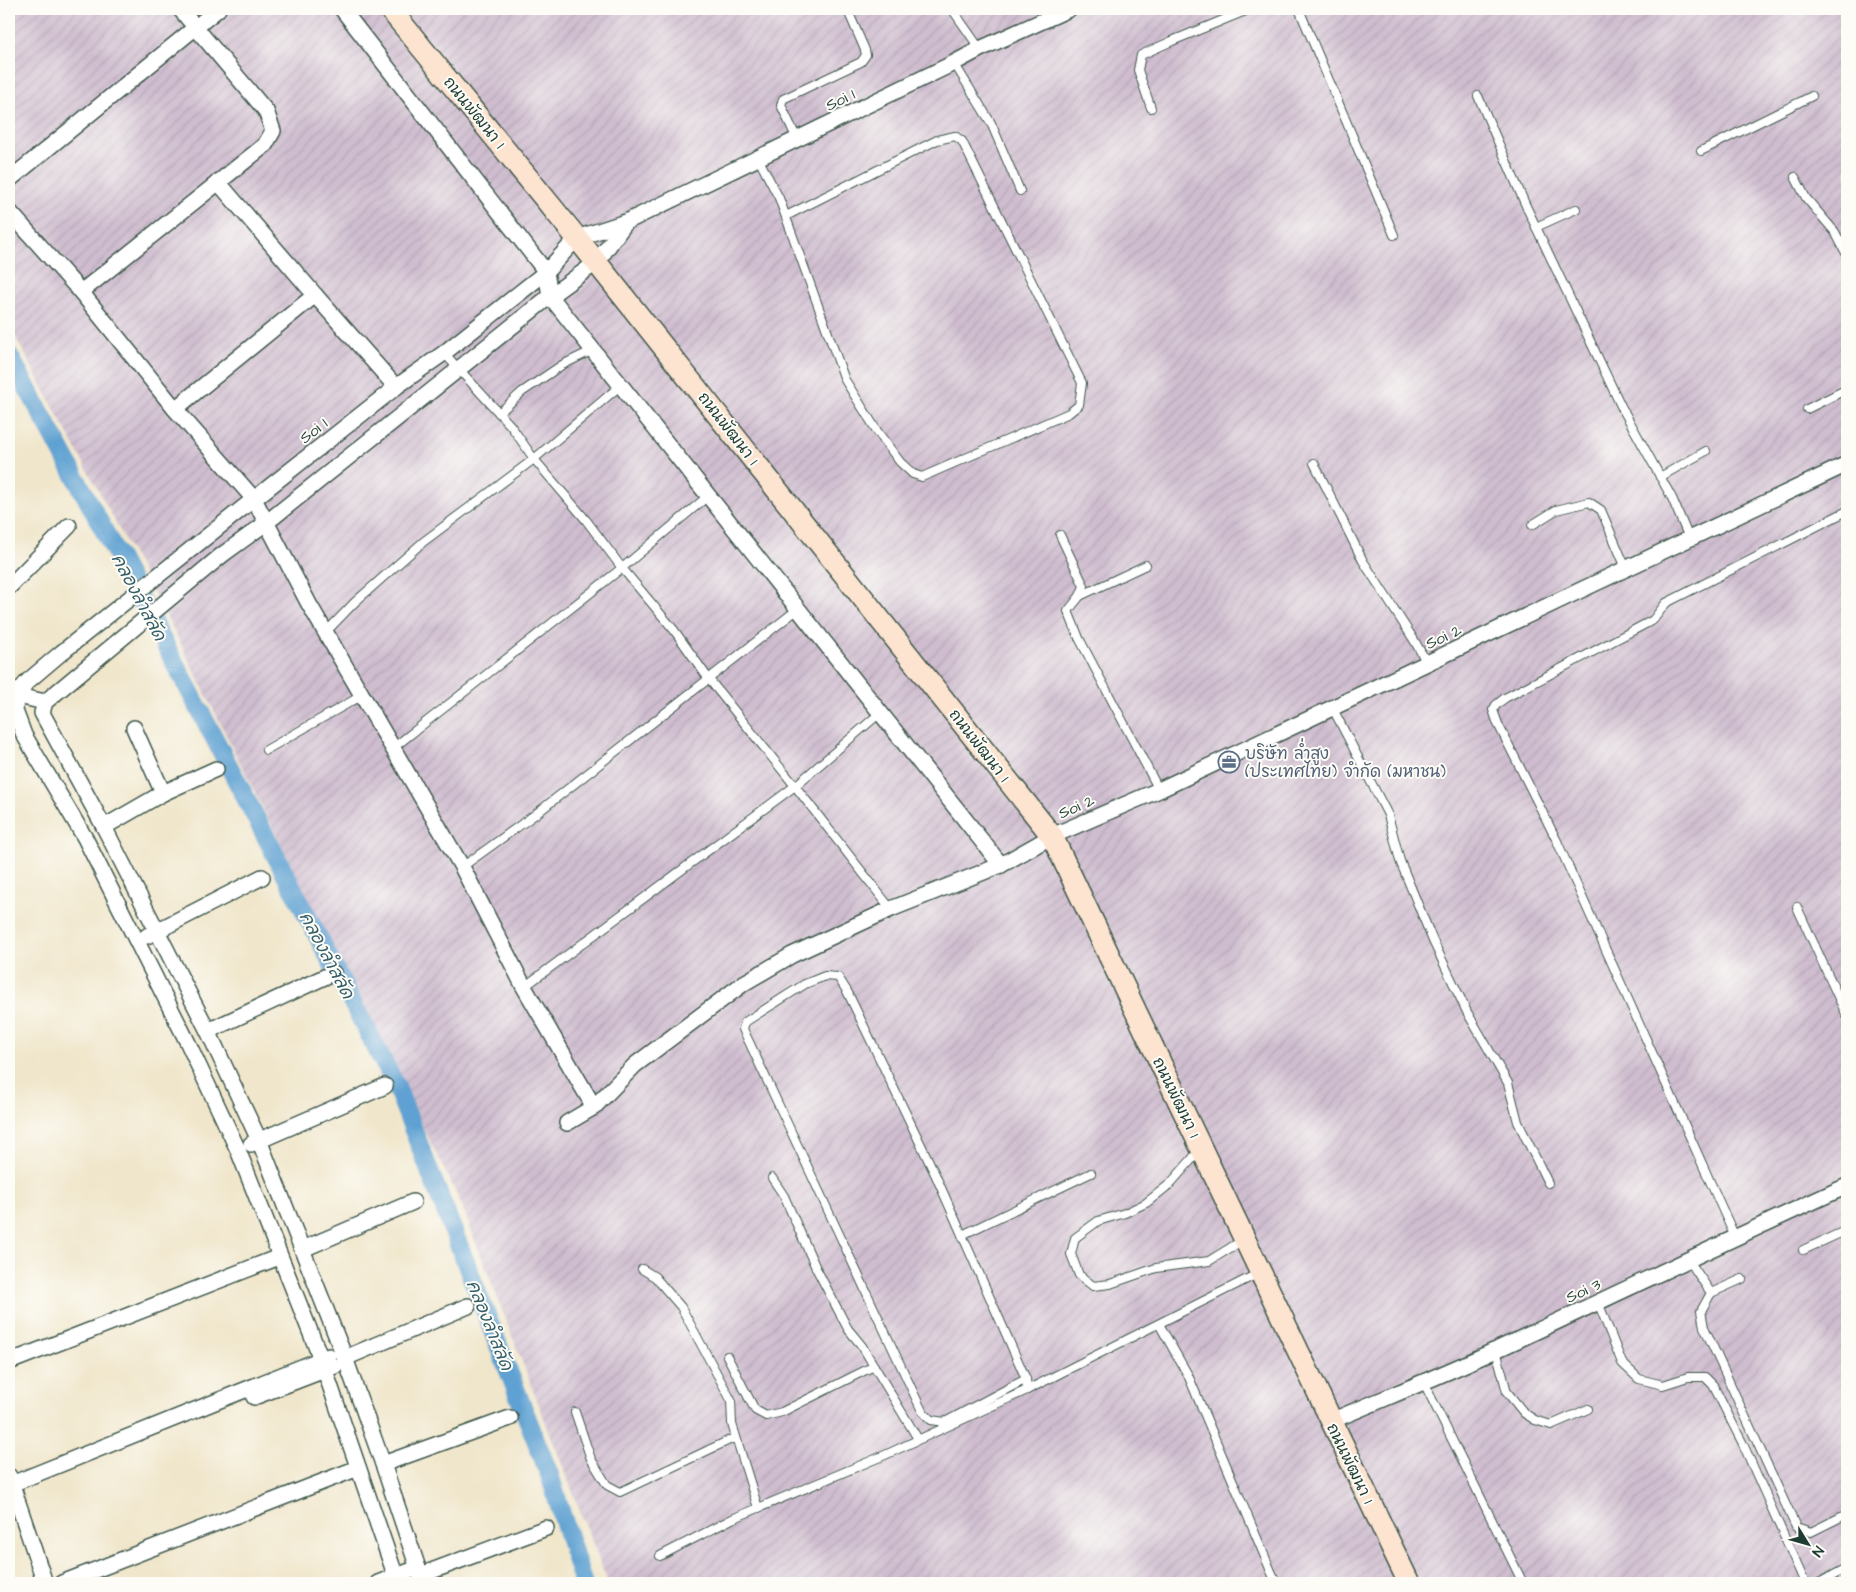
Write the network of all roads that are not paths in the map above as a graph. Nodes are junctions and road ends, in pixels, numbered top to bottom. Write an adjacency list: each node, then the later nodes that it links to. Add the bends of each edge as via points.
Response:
1 (180, 9): 10 (street)
2 (218, 9): 10 (street)
3 (342, 9): 32 (street)
4 (390, 9): 29 (main road, ถนนพัฒนา 1)
5 (952, 9): 11 (lane)
6 (1068, 9): 11 (street, Soi 1)
7 (1250, 9): 15 (lane, via 1141,55 1138,70)
8 (1298, 9): 28 (lane)
9 (848, 11): 16 (lane, via 866,55 861,62 783,99 781,105)
10 (196, 28): 20 (street); 21 (street, via 266,111 273,131 265,145)
11 (980, 49): 12 (street, Soi 1)
12 (954, 63): 16 (street, Soi 1); 22 (lane, via 991,122)
13 (1478, 96): 27 (lane)
14 (1812, 96): 17 (lane)
15 (1151, 108)
16 (797, 139): 18 (street, Soi 1)
17 (1701, 151)
18 (758, 158): 25 (lane); 26 (street, Soi 1)
19 (1795, 177): 30 (lane, via 1806,198 1835,232)
20 (9, 180)
21 (218, 182): 33 (street); 34 (street)
22 (1020, 191)
23 (1576, 209): 27 (lane)
24 (9, 211): 33 (street)
25 (786, 216): 25 (lane, via 845,380 877,431 913,474 922,477 1069,413 1079,405 1082,382 962,141 955,136 937,140)
26 (626, 222): 29 (street, Soi 1); 31 (street, Soi 1)
27 (1536, 227): 49 (lane, via 1621,406)
28 (1394, 235)
29 (577, 238): 31 (main road, ถนนพัฒนา 1); 32 (street, Soi 1)
30 (1847, 254)
31 (597, 262): 35 (street, Soi 1); 80 (main road, ถนนพัฒนา 1)
32 (546, 272): 35 (street); 37 (street, Soi 1)
33 (81, 292): 43 (street)
34 (315, 295): 40 (street); 43 (street)
35 (550, 296): 36 (street); 38 (street, Soi 1)
36 (593, 350): 39 (street); 44 (lane, via 562,364)
37 (444, 353): 38 (lane); 40 (street, Soi 1)
38 (459, 370): 44 (lane); 53 (street, Soi 1)
39 (621, 386): 46 (lane); 50 (street)
40 (396, 387): 51 (street, Soi 1)
41 (1847, 389): 42 (lane)
42 (1807, 409)
43 (175, 410): 51 (street)
44 (499, 413): 46 (lane)
45 (1706, 450): 49 (lane)
46 (534, 459): 59 (lane); 64 (lane, via 422,542)
47 (1314, 463): 65 (lane, via 1363,561)
48 (1847, 464): 57 (street, Soi 2)
49 (1660, 476): 57 (lane)
50 (708, 496): 59 (lane); 63 (street)
51 (254, 499): 53 (street); 67 (street, Soi 1)
52 (1847, 511): 105 (lane, via 1666,603 1653,620 1505,698 1493,710 1556,839)
53 (266, 523): 64 (street); 69 (street, Soi 1, via 215,561)
54 (69, 526): 61 (street)
55 (1532, 526): 60 (lane, via 1556,510 1588,502 1601,510)
56 (1060, 535): 62 (lane, via 1084,586)
57 (1689, 538): 60 (street, Soi 2)
58 (1146, 565): 62 (lane)
59 (622, 568): 66 (lane, via 674,630); 73 (lane)
60 (1626, 568): 65 (street, Soi 2)
61 (9, 587)
62 (1080, 596): 77 (lane, via 1068,611 1079,638)
63 (798, 609): 66 (lane); 71 (street)
64 (326, 632): 68 (street)
65 (1426, 663): 70 (street, Soi 2)
66 (708, 678): 76 (lane); 82 (lane, via 537,813)
67 (13, 694): 69 (street); 87 (street, via 24,735 85,838)
68 (361, 696): 73 (street); 74 (lane)
69 (45, 702): 79 (street, via 44,719)
70 (1332, 707): 77 (street, Soi 2); 100 (lane, via 1388,815 1400,861 1433,941 1467,1012 1508,1083 1518,1122)
71 (880, 713): 76 (lane); 81 (street)
72 (134, 728): 78 (street)
73 (393, 748): 82 (street)
74 (266, 750)
75 (216, 768): 78 (street)
76 (795, 786): 85 (lane); 89 (lane)
77 (1160, 790): 80 (street, Soi 2)
78 (163, 793): 79 (street)
79 (104, 827): 86 (street)
80 (1052, 836): 81 (street, Soi 2); 96 (main road, ถนนพัฒนา 1)
81 (1001, 865): 85 (street, Soi 2)
82 (462, 867): 89 (street)
83 (262, 877): 86 (street)
84 (1797, 907): 90 (lane)
85 (891, 909): 93 (street, Soi 2, via 792,955 744,983 635,1065)
86 (156, 931): 87 (street); 91 (street)
87 (138, 943): 97 (street)
88 (333, 973): 91 (street)
89 (524, 987): 93 (street)
90 (1847, 1016)
91 (208, 1031): 95 (street)
92 (385, 1086): 95 (street)
93 (594, 1107): 94 (street, Soi 2)
94 (567, 1123)
95 (259, 1140): 97 (street); 107 (street)
96 (1201, 1149): 106 (main road, ถนนพัฒนา 1); 106 (lane, via 1170,1184 1146,1203 1098,1221 1075,1238 1071,1254 1079,1275 1093,1286 1110,1284 1156,1268 1208,1261)
97 (238, 1150): 109 (street)
98 (1091, 1173): 104 (lane)
99 (772, 1178): 123 (lane, via 784,1196 848,1329)
100 (1548, 1183)
101 (1847, 1186): 105 (street, Soi 3)
102 (413, 1202): 107 (street)
103 (1847, 1230): 108 (lane)
104 (962, 1236): 124 (lane); 124 (lane, via 838,977 825,976 805,984 745,1022 743,1029 922,1411 931,1420 945,1422)
105 (1735, 1237): 110 (street, Soi 3)
106 (1244, 1239): 112 (main road, ถนนพัฒนา 1)
107 (303, 1249): 120 (street)
108 (1803, 1250)
109 (279, 1257): 121 (street); 122 (street)
110 (1688, 1259): 114 (lane); 115 (street, Soi 3)
111 (642, 1269): 131 (lane, via 655,1277 681,1307 731,1400)
112 (1260, 1272): 117 (lane); 130 (main road, ถนนพัฒนา 1)
113 (1742, 1278): 114 (lane)
114 (1711, 1293): 137 (lane, via 1701,1311 1704,1327 1796,1527 1811,1532)
115 (1598, 1302): 118 (street, Soi 3); 150 (lane, via 1622,1363 1639,1379 1663,1385 1688,1377 1705,1377 1713,1384)
116 (468, 1306): 120 (street)
117 (1159, 1324): 126 (lane); 147 (lane, via 1188,1375)
118 (1496, 1350): 125 (street, Soi 3); 127 (lane, via 1507,1392 1524,1413 1551,1425)
119 (727, 1356): 123 (lane, via 755,1410 766,1416 782,1412)
120 (344, 1357): 122 (street); 133 (street)
121 (9, 1362)
122 (323, 1364): 134 (street); 135 (street)
123 (874, 1366): 132 (lane)
124 (1026, 1379): 126 (lane)
125 (1423, 1381): 130 (street, Soi 3); 149 (lane)
126 (1027, 1390): 132 (lane)
127 (1588, 1410)
128 (575, 1412): 131 (lane, via 591,1459 607,1485 620,1492)
129 (510, 1418): 133 (street)
130 (1332, 1421): 148 (main road, ถนนพัฒนา 1)
131 (736, 1436): 136 (lane)
132 (918, 1439): 136 (lane)
133 (383, 1464): 141 (street)
134 (360, 1473): 142 (street); 144 (street); 145 (street)
135 (11, 1484): 143 (street)
136 (758, 1508): 139 (lane)
137 (1847, 1514)
138 (546, 1528): 141 (street)
139 (660, 1556)
140 (1847, 1568): 151 (lane)
141 (420, 1578): 142 (street)
142 (397, 1580): 146 (street)
143 (45, 1583)
144 (62, 1583)
145 (86, 1583)
146 (378, 1583)
147 (1276, 1583)
148 (1409, 1583)
149 (1524, 1583)
150 (1805, 1583)
151 (1818, 1583)

